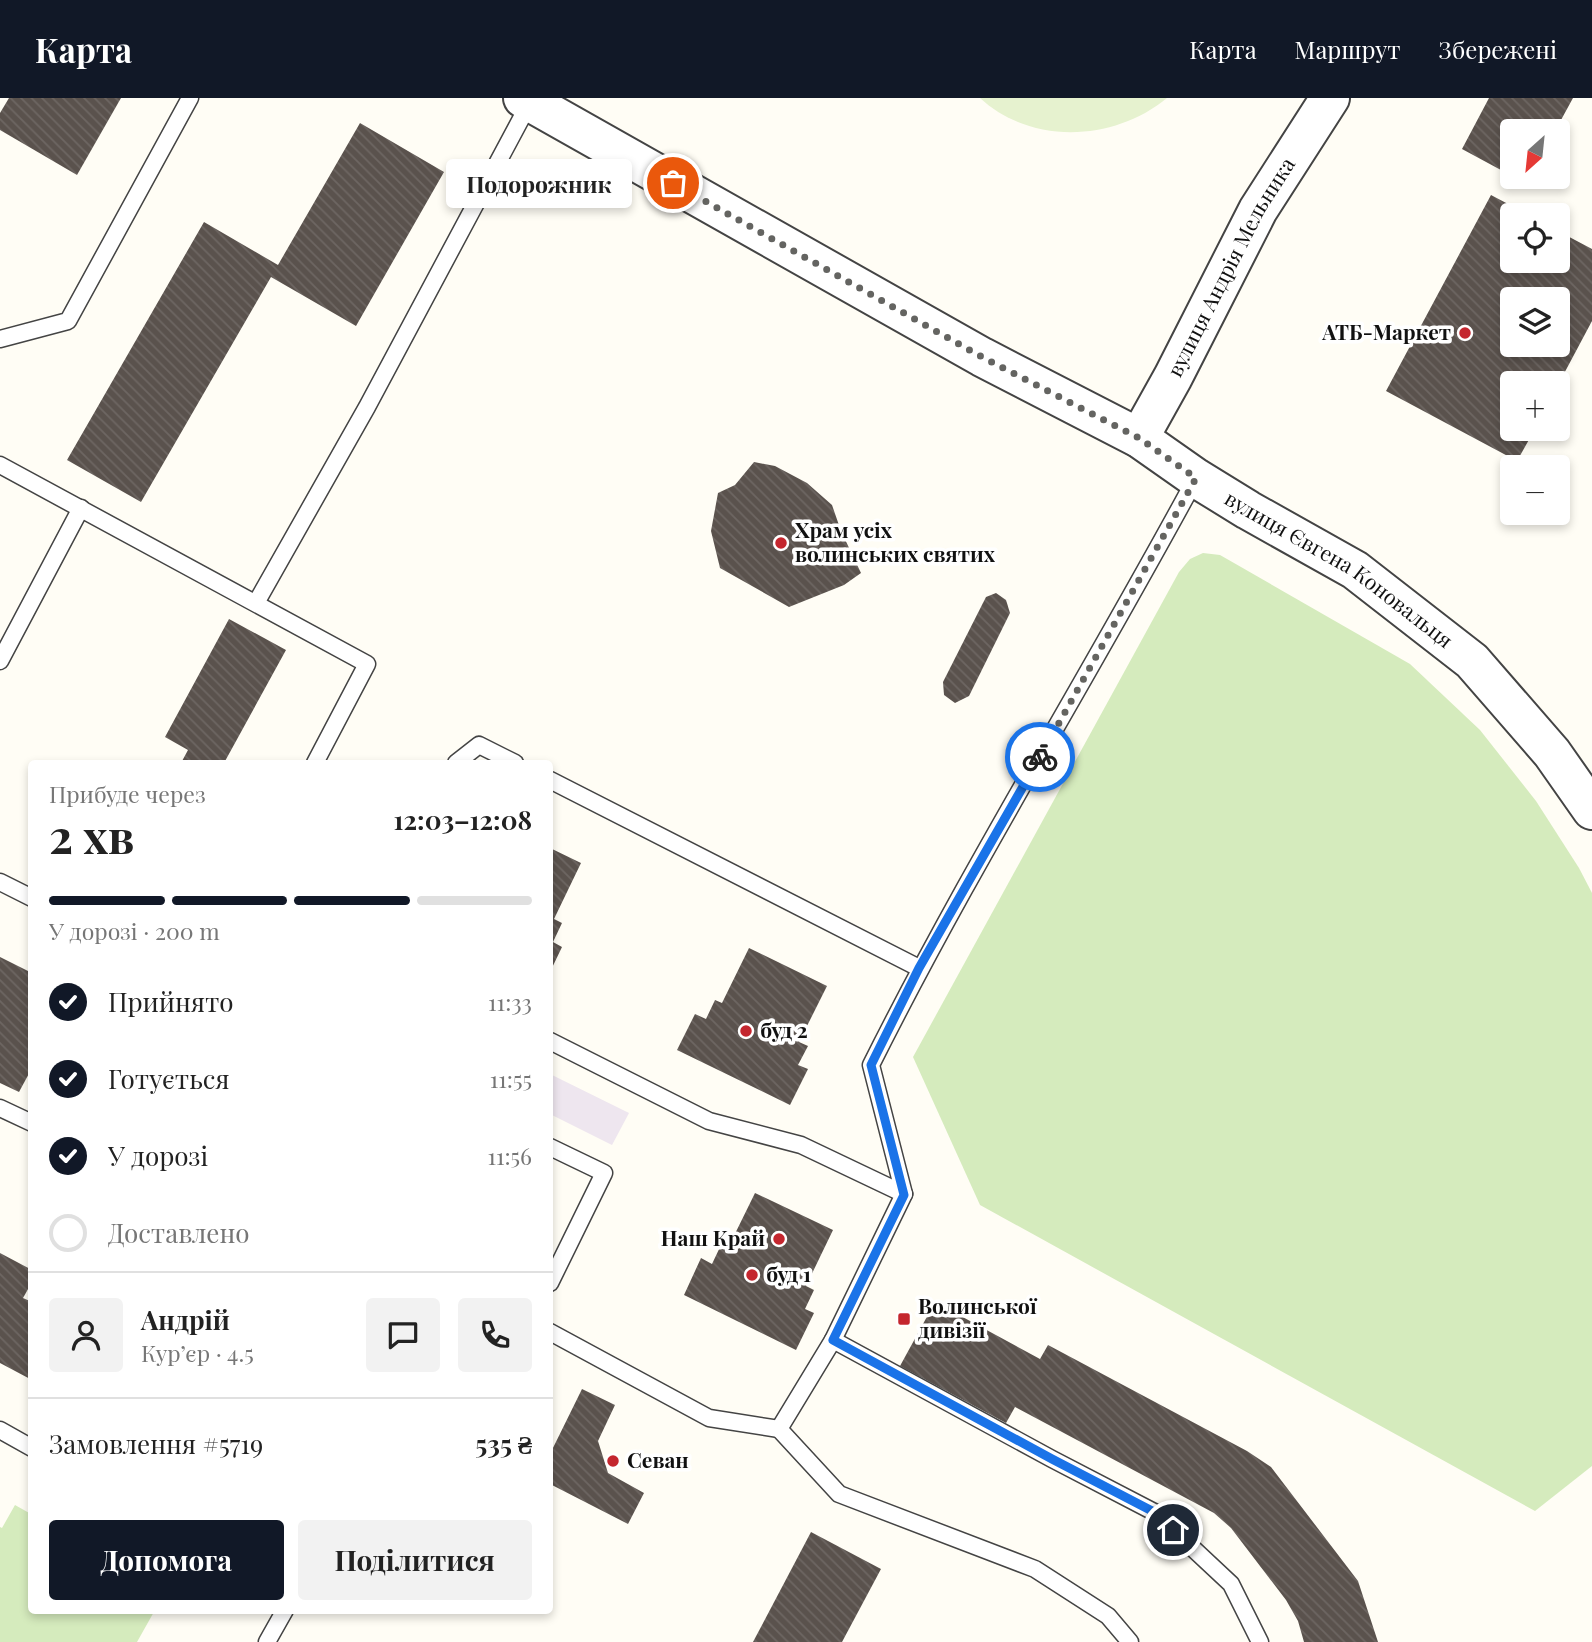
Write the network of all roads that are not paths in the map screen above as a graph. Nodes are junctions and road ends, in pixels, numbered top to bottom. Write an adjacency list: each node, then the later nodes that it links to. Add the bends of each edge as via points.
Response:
1 (190, 98): 4 (lane, via 68,321)
2 (1330, 98): 5 (street, вулиця Андрія Мельника, via 1258,210)
3 (526, 100): 5 (street, вулиця Євгена Коновальця, via 982,357); 9 (lane, via 368,407)
4 (0, 339)
5 (1139, 438): 7 (street, вулиця Євгена Коновальця)
6 (0, 465): 8 (lane)
7 (1196, 478): 15 (street, вулиця Євгена Коновальця, via 1355,570 1472,661 1552,753); 18 (lane)
8 (81, 508): 9 (lane); 10 (lane)
9 (256, 603): 11 (lane, via 367,664)
10 (0, 661)
11 (317, 760)
12 (460, 760): 13 (lane, via 479,745)
13 (509, 760)
14 (553, 782): 18 (lane)
15 (1592, 810)
16 (0, 883): 17 (lane)
17 (28, 896)
18 (919, 968): 23 (lane, via 871,1065)
19 (553, 1043): 23 (lane, via 709,1121 801,1145)
20 (0, 1108): 21 (lane)
21 (28, 1121)
22 (553, 1148): 24 (lane, via 604,1173)
23 (904, 1195): 26 (lane)
24 (553, 1277)
25 (553, 1334): 27 (lane, via 709,1418)
26 (833, 1340): 27 (lane); 33 (lane, via 1154,1512 1231,1584)
27 (779, 1429): 32 (lane, via 839,1494 1035,1569 1108,1616)
28 (0, 1430): 29 (lane)
29 (28, 1446)
30 (283, 1614): 31 (lane)
31 (267, 1642)
32 (1130, 1642)
33 (1260, 1642)

